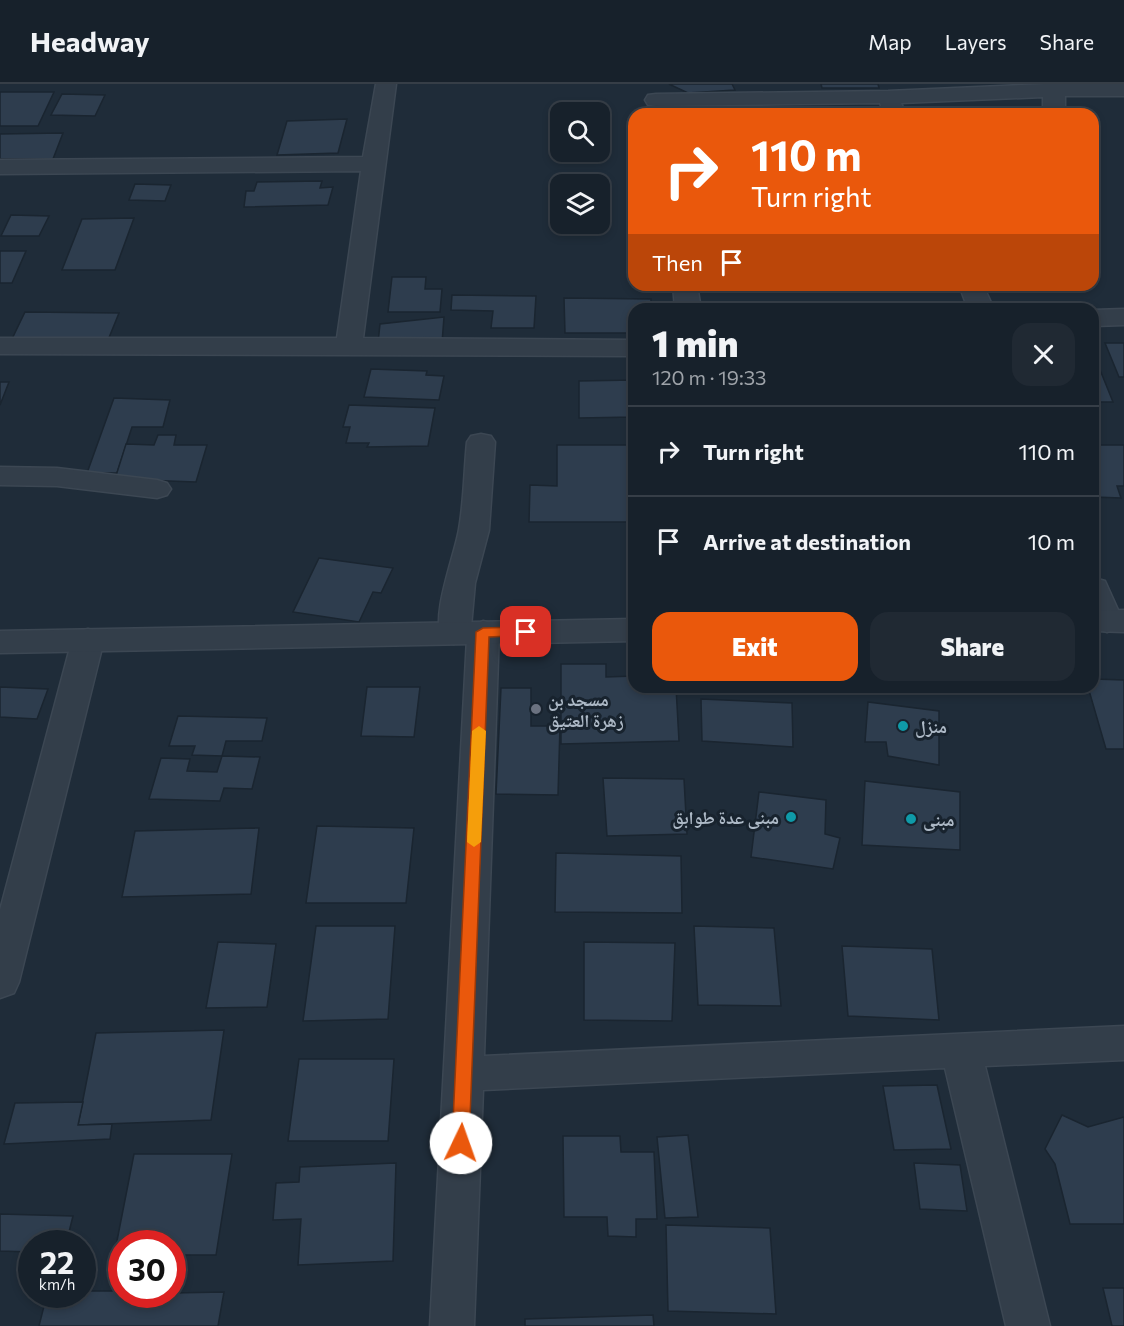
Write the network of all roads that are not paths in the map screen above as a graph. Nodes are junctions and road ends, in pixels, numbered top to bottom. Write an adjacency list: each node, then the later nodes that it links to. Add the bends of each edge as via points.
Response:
1 (386, 84): 7 (street)
2 (1054, 90): 3 (street); 5 (street); 6 (street)
3 (1124, 90)
4 (656, 99): 5 (street)
5 (892, 105)
6 (1054, 108)
7 (373, 164): 8 (street); 12 (street)
8 (0, 167)
9 (1124, 317): 10 (street)
10 (1099, 318)
11 (0, 346): 12 (street)
12 (349, 346): 13 (street)
13 (628, 348)
14 (481, 442): 20 (street, via 474,530 460,583)
15 (0, 476): 16 (street, via 57,477)
16 (157, 489)
17 (1099, 600): 18 (street)
18 (1108, 621)
19 (628, 630): 20 (street)
20 (468, 633): 21 (street); 26 (street)
21 (88, 640): 22 (street); 23 (street)
22 (0, 642)
23 (2, 970)
24 (1124, 1042): 25 (street)
25 (961, 1051): 26 (street); 28 (street)
26 (464, 1074): 27 (street)
27 (452, 1326)
28 (1028, 1326)

